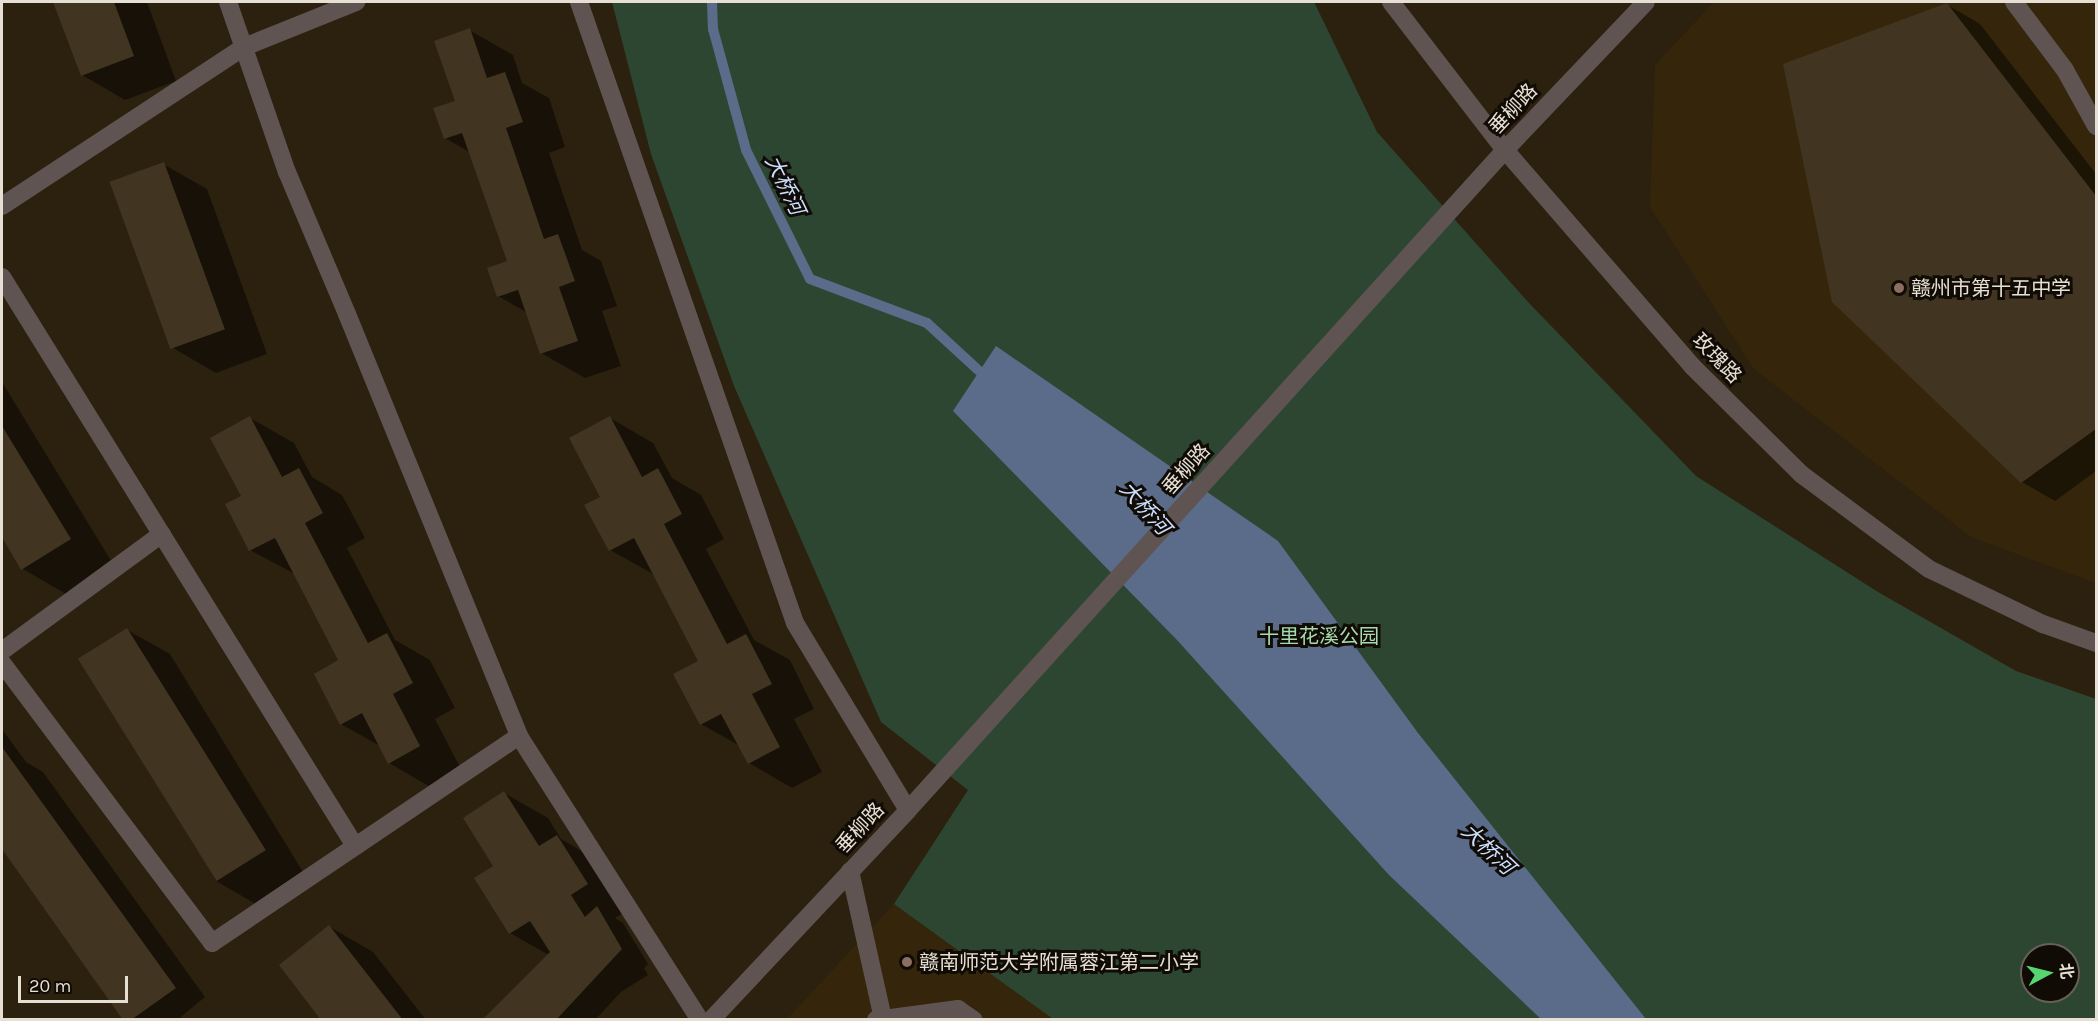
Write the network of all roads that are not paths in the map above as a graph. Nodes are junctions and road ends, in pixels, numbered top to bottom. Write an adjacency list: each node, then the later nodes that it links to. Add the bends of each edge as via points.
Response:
1 (228, 2): 7 (street)
2 (356, 2): 7 (street)
3 (579, 2): 17 (street, via 795,623)
4 (1391, 2): 9 (street, 玫瑰路)
5 (1646, 2): 9 (street, 垂柳路)
6 (2014, 2): 8 (street, via 2065,70)
7 (244, 47): 10 (street); 16 (street, via 286,172)
8 (2097, 126)
9 (1505, 150): 13 (street, 玫瑰路, via 1692,366 1801,474 1929,569 2043,624); 17 (street, 垂柳路)
10 (2, 206)
11 (2, 277): 12 (street)
12 (162, 534): 14 (street); 18 (street)
13 (2097, 643)
14 (2, 651)
15 (2, 663): 18 (street, via 212,943)
16 (519, 736): 18 (street); 21 (street)
17 (908, 810): 19 (street, 垂柳路)
18 (355, 846)
19 (850, 871): 20 (street); 22 (street, 垂柳路)
20 (880, 1019): 23 (street, via 958,1009)
21 (700, 1020)
22 (711, 1020)
23 (974, 1020)

